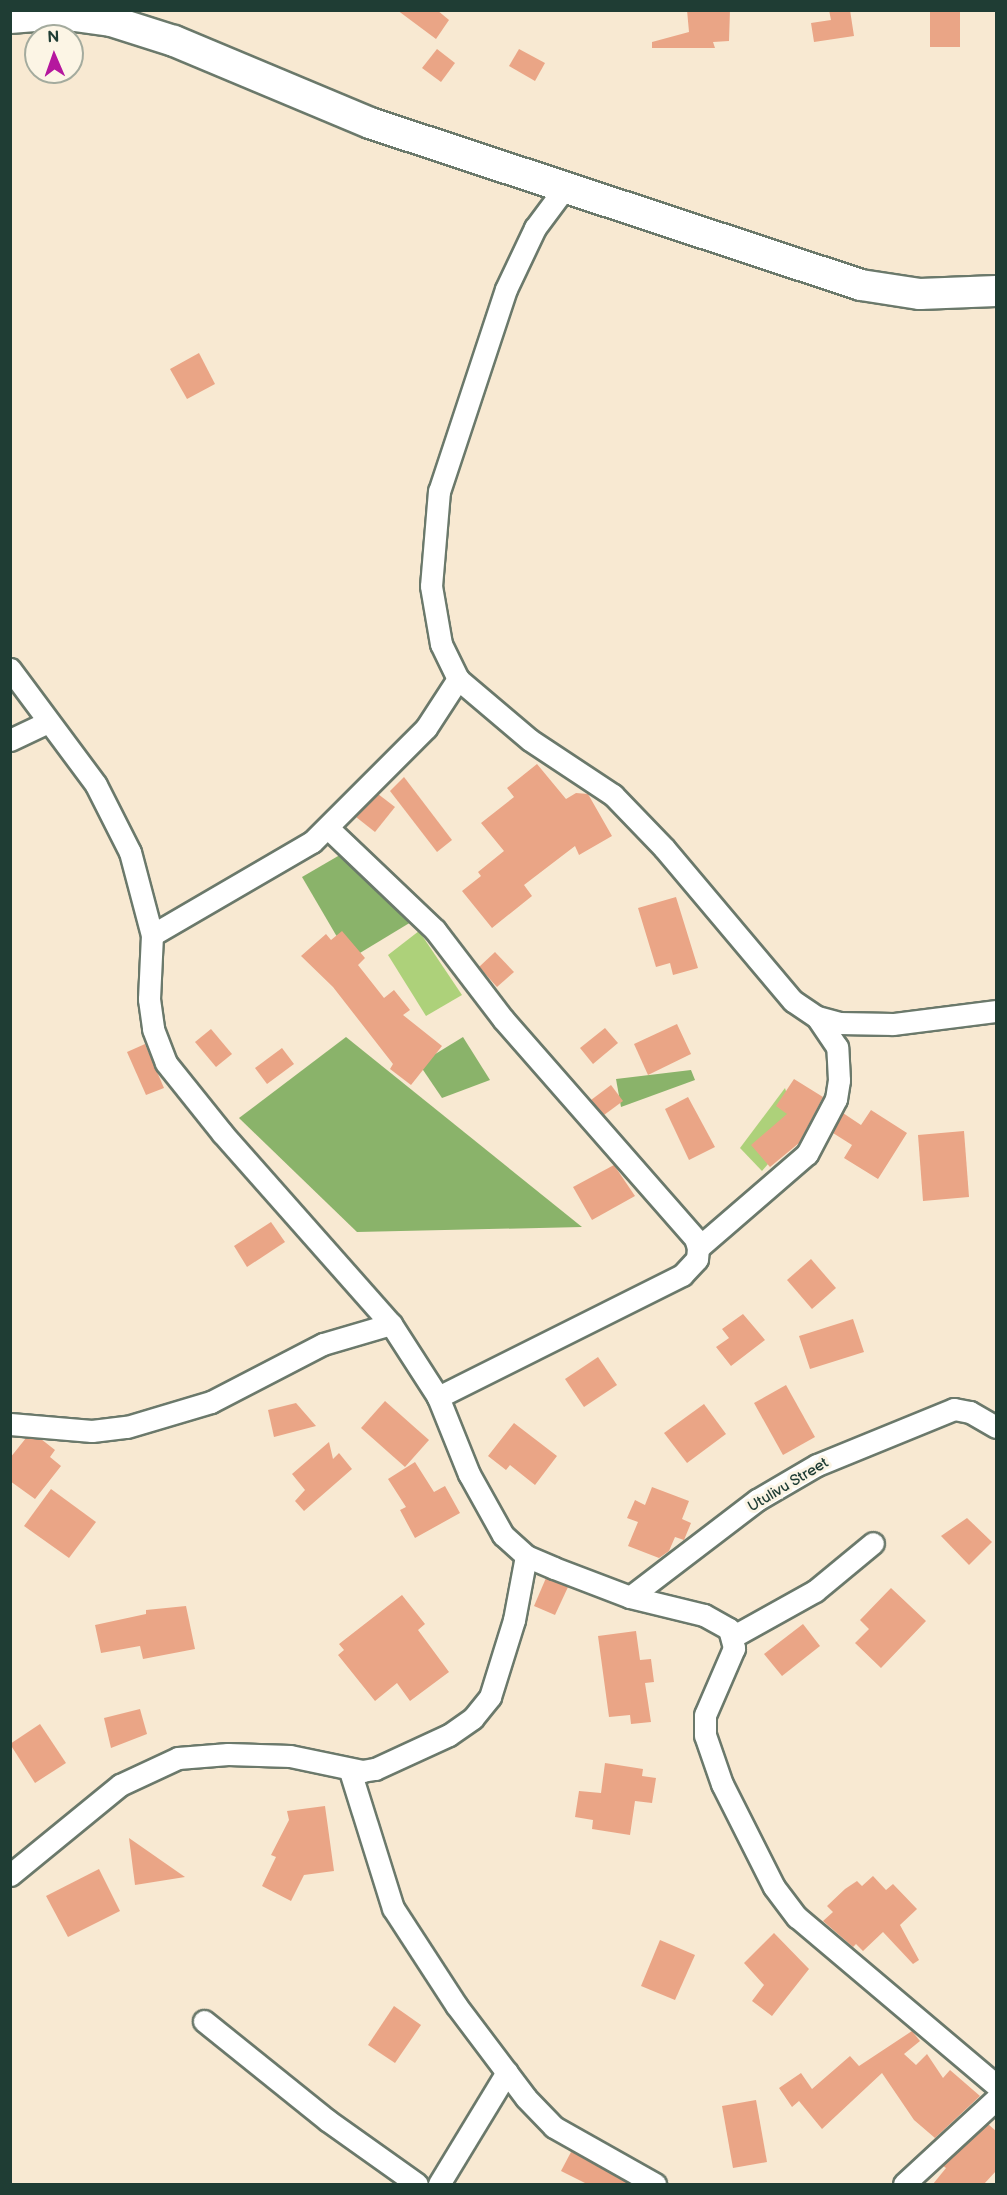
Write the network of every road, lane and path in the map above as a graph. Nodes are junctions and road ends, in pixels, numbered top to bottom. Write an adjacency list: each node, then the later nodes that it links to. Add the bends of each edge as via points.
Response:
1 (10, 18): 2 (street, via 60,14 111,21 174,41 370,123)
2 (564, 189): 3 (street, via 861,285 920,294); 5 (street, via 535,228 506,289 439,491 431,586 441,644)
3 (996, 291)
4 (10, 669): 6 (street)
5 (458, 680): 8 (street, via 426,728); 11 (street, via 530,740 613,795 664,848 793,1001)
6 (48, 722): 7 (street); 9 (street, via 115,816 147,901)
7 (10, 740)
8 (327, 828): 9 (street, via 312,842); 12 (street, via 435,930 503,1019 695,1238)
9 (152, 934): 13 (street, via 149,999 153,1029 166,1064 214,1125)
10 (996, 1011): 11 (street, via 893,1024 839,1023)
11 (817, 1017): 12 (street, via 837,1047 836,1099 807,1154)
12 (698, 1248): 14 (street, via 697,1259 682,1275)
13 (392, 1324): 14 (street); 15 (street, via 323,1344 211,1402 127,1427 92,1431)
14 (438, 1397): 18 (street, via 488,1512 503,1535)
15 (10, 1424)
16 (996, 1428): 19 (street, Utulivu Street, via 970,1412 954,1409 817,1465 757,1500)
17 (873, 1543): 20 (street, via 815,1591)
18 (526, 1556): 19 (street); 21 (street, via 514,1620 490,1697 473,1718 449,1735 375,1769)
19 (630, 1597): 20 (street, via 704,1615 722,1622)
20 (734, 1636): 25 (street, via 734,1648 705,1715 705,1735 722,1784 774,1887 797,1917)
21 (350, 1771): 22 (street, via 290,1756 228,1754 178,1758 120,1785); 24 (street, via 393,1908 456,2006)
22 (10, 1875)
23 (204, 2020): 27 (street, via 327,2120)
24 (507, 2072): 28 (street); 29 (street, via 554,2127)
25 (996, 2085)
26 (996, 2098): 30 (street)
27 (417, 2184)
28 (439, 2184)
29 (655, 2184)
30 (904, 2184)

